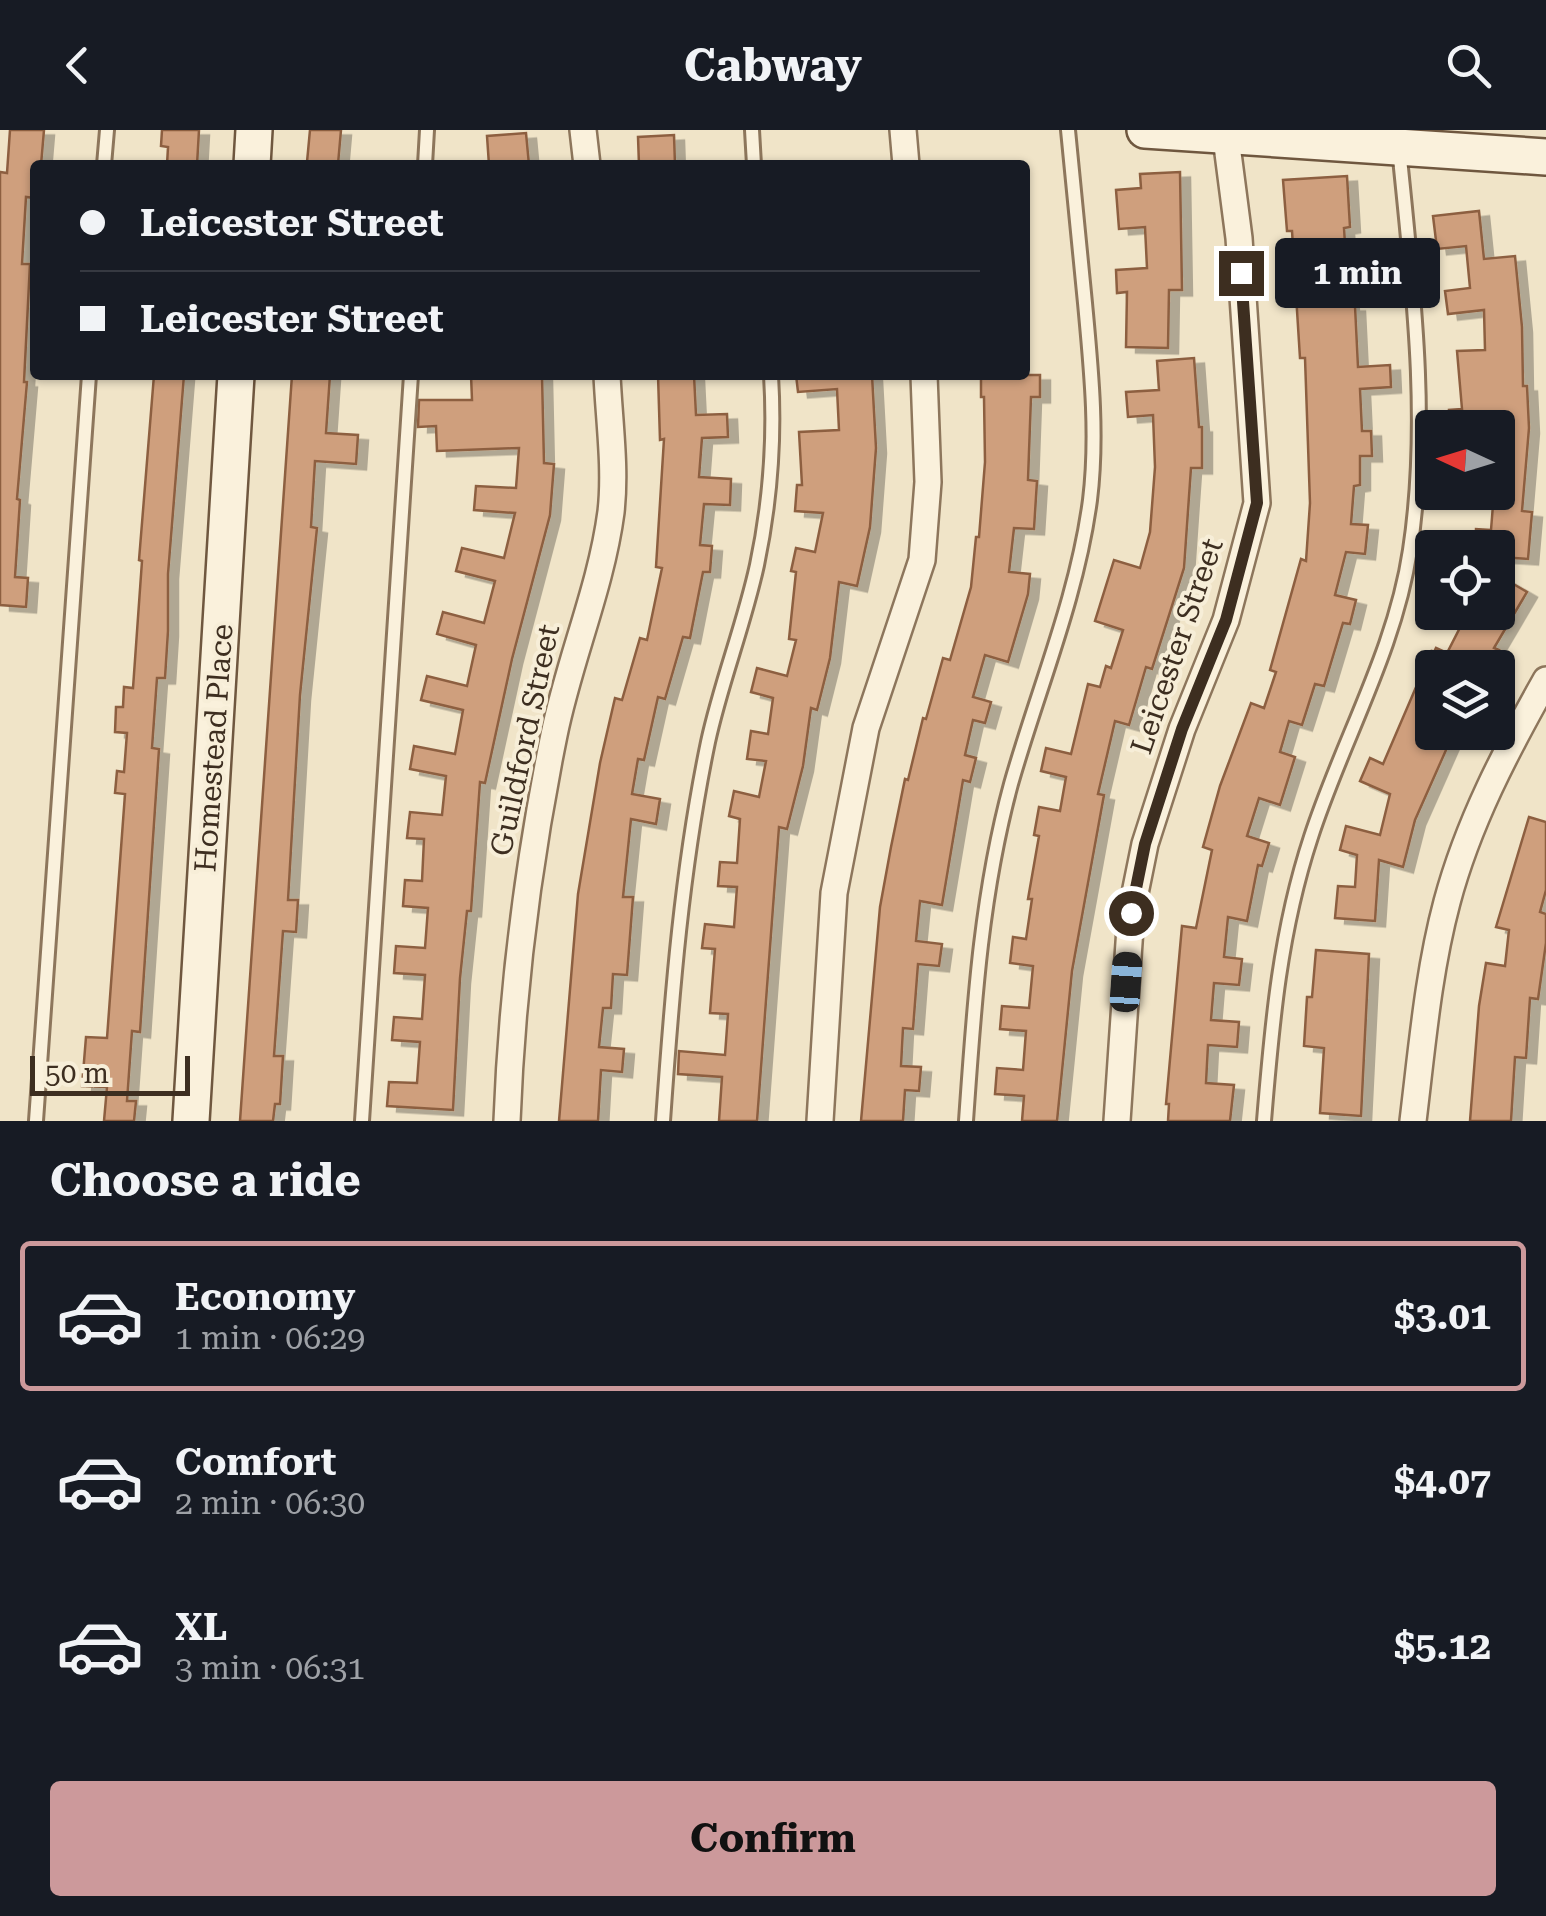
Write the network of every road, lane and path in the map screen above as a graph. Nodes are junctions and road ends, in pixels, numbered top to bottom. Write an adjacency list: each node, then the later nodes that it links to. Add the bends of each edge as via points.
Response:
1 (106, 130): 12 (lane)
2 (254, 130): 13 (street)
3 (427, 130): 14 (lane)
4 (583, 130): 15 (street)
5 (752, 130): 16 (lane)
6 (903, 130): 17 (street)
7 (1068, 130): 31 (lane, via 1094,436 1090,497 1065,616 996,851 978,955)
8 (1145, 130): 9 (street)
9 (1225, 133): 10 (street); 32 (street, Leicester Street, via 1257,503 1226,620 1145,844 1131,913)
10 (1399, 146): 11 (street); 33 (lane, via 1417,378 1410,552 1388,639 1297,882 1282,941)
11 (1546, 157)
12 (104, 160)
13 (252, 160)
14 (424, 160)
15 (586, 160)
16 (754, 160)
17 (906, 160)
18 (89, 380): 25 (lane)
19 (236, 380): 26 (street, Homestead Place)
20 (411, 380): 27 (lane)
21 (606, 380): 28 (street, Guildford Street, via 611,510 558,715 530,862)
22 (771, 380): 29 (lane, via 765,514 694,819)
23 (924, 380): 30 (street, via 928,482 922,560 866,728 834,892)
24 (1546, 680): 34 (street, via 1498,766 1446,903)
25 (36, 1121)
26 (191, 1121)
27 (362, 1121)
28 (507, 1121)
29 (663, 1121)
30 (820, 1121)
31 (966, 1121)
32 (1117, 1121)
33 (1264, 1121)
34 (1413, 1121)

